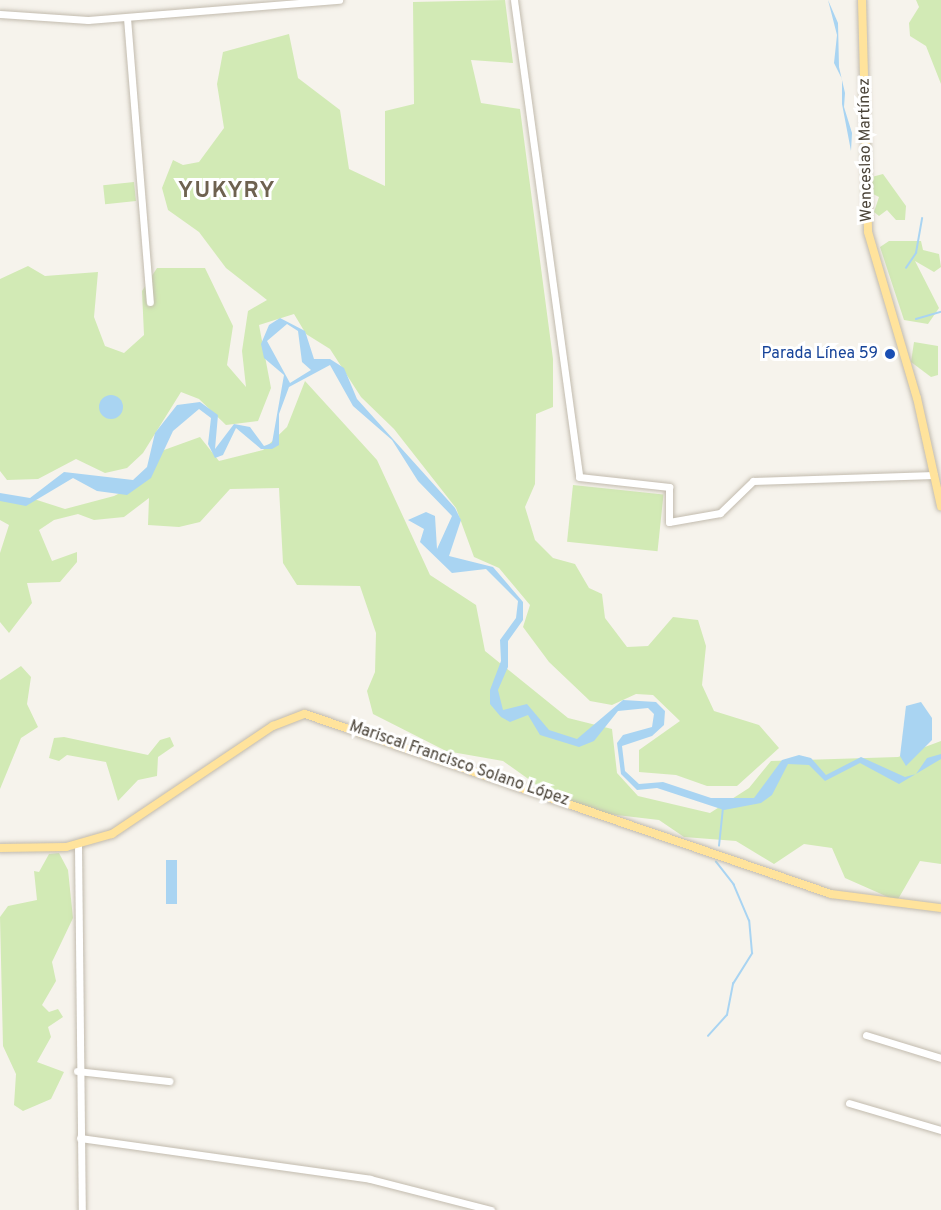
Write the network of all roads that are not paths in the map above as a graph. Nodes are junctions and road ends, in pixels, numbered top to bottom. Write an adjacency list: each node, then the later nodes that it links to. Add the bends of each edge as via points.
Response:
1 (339, 0): 5 (street)
2 (514, 0): 7 (street, via 579,477 669,487 669,522 720,513 753,481)
3 (862, 1): 7 (main road, Wenceslao Martínez, via 866,214)
4 (0, 14): 5 (street)
5 (127, 18): 6 (street)
6 (150, 302)
7 (934, 475): 8 (main road, Wenceslao Martínez)
8 (941, 506)
9 (78, 845): 10 (main road, Mariscal Francisco Solano López); 11 (main road, Mariscal Francisco Solano López, via 119,831 273,726 305,714 831,894); 14 (street)
10 (0, 848)
11 (941, 908)
12 (866, 1035): 13 (street)
13 (941, 1058)
14 (77, 1071): 15 (street); 18 (street)
15 (169, 1081)
16 (849, 1103): 17 (street)
17 (941, 1130)
18 (80, 1138): 19 (street); 20 (street, via 370,1179)
19 (82, 1210)
20 (491, 1210)

